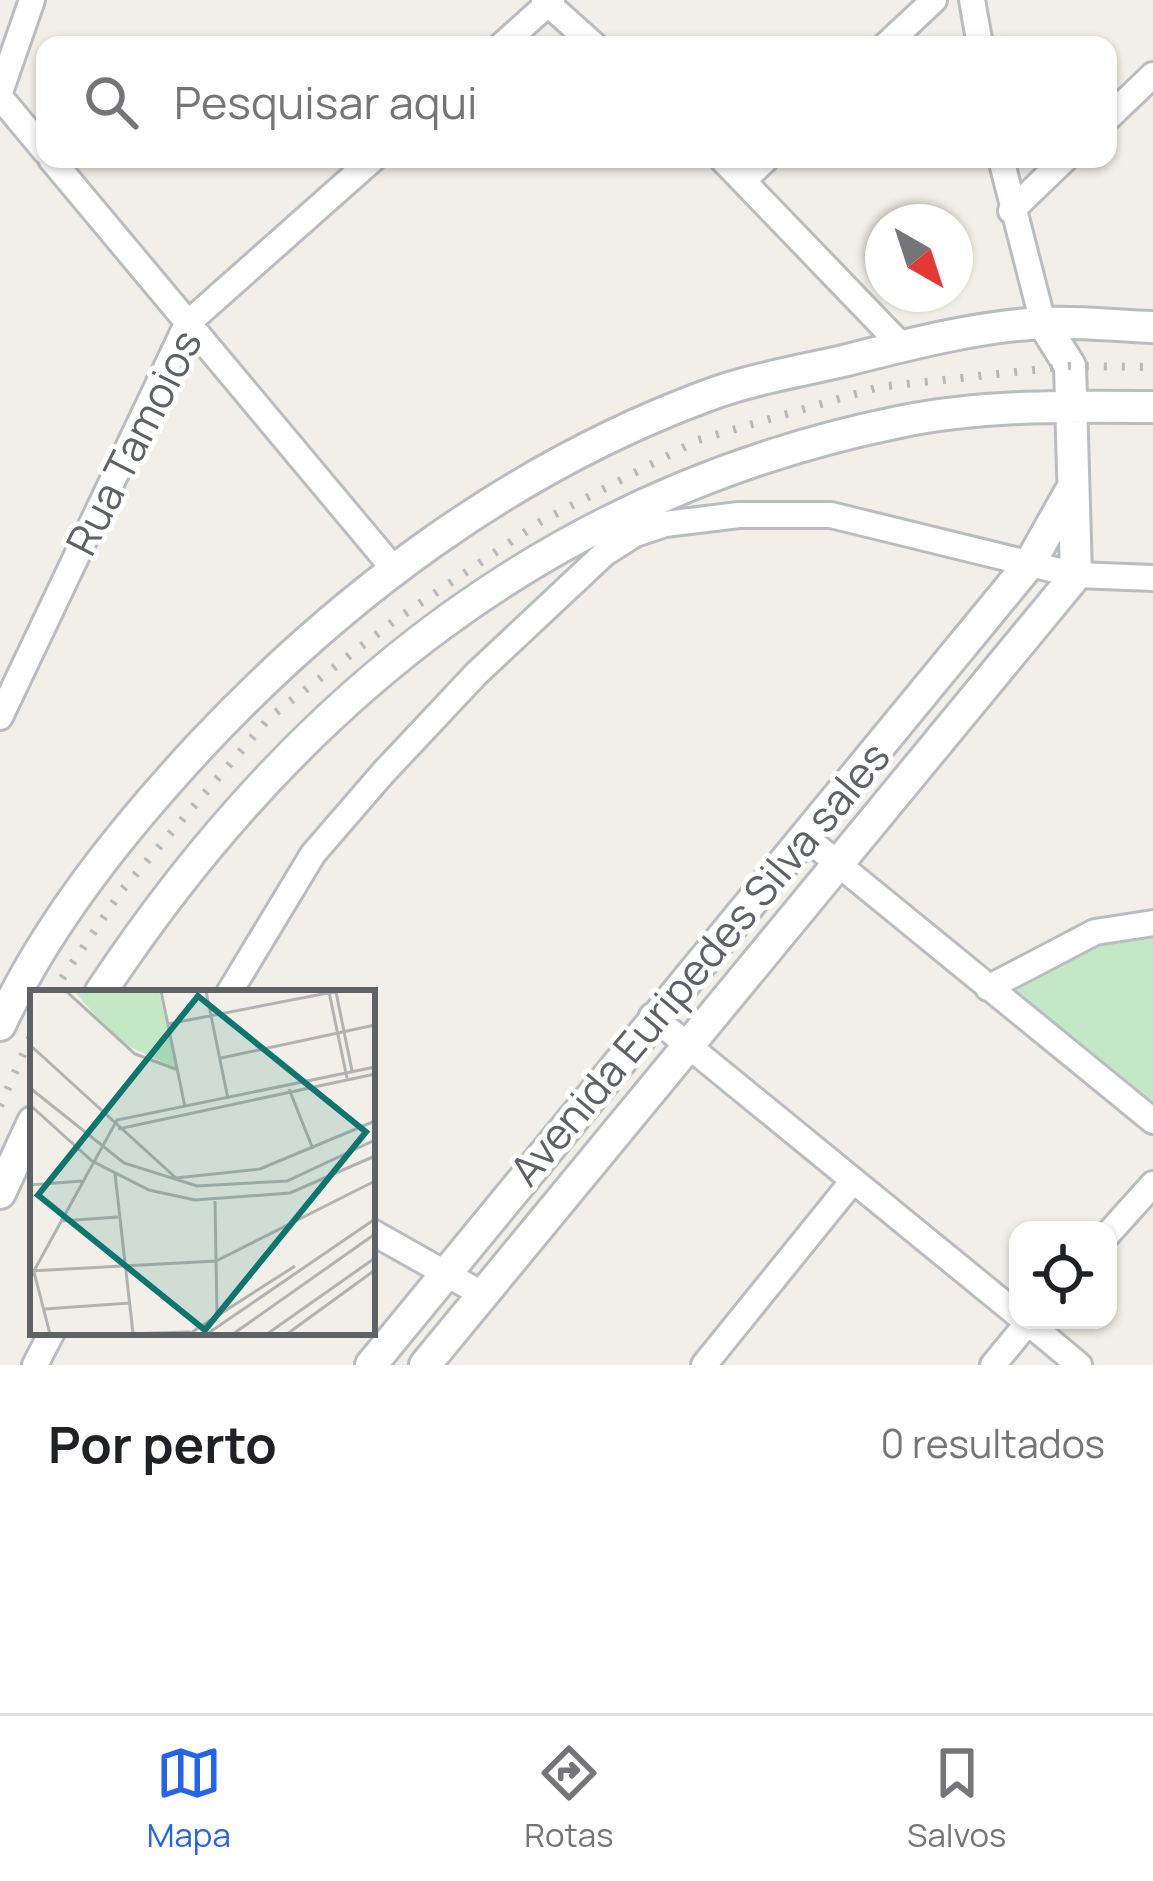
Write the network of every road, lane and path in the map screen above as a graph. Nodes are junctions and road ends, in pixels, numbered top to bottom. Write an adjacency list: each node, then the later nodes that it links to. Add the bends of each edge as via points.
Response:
1 (32, 0): 10 (street)
2 (934, 0): 7 (street)
3 (972, 0): 8 (street)
4 (548, 1): 5 (street); 6 (street)
5 (511, 36)
6 (585, 36)
7 (896, 36)
8 (978, 36)
9 (1153, 75): 11 (street)
10 (0, 94): 12 (street)
11 (1117, 109)
12 (36, 140)
13 (58, 168): 22 (street)
14 (363, 168): 22 (street, Rua Tamoios)
15 (732, 168): 19 (street)
16 (757, 168): 19 (street)
17 (1003, 168): 20 (street)
18 (1056, 168): 20 (street)
19 (745, 179): 24 (street)
20 (1011, 211): 21 (street)
21 (1042, 323): 23 (street); 24 (street); 25 (street, via 1070,366)
22 (187, 324): 30 (street); 33 (street, Rua Tamoios)
23 (1153, 327)
24 (902, 346): 30 (street, via 708,395 583,451)
25 (1070, 406): 26 (street); 27 (street); 28 (street, via 900,422 715,475)
26 (1153, 407)
27 (1070, 492): 29 (street, Avenida Euripedes Silva sales); 31 (street)
28 (639, 519): 29 (street, via 831,514); 38 (street, via 518,570 437,624 294,750 163,898); 39 (street, via 382,773 313,854)
29 (1030, 563): 31 (street); 34 (street, Avenida Euripedes Silva sales)
30 (393, 568): 41 (street, via 245,699 163,786 106,856)
31 (1076, 575): 32 (street); 35 (street)
32 (1153, 578)
33 (0, 717)
34 (804, 836): 35 (street); 40 (street, Avenida Euripedes Silva sales)
35 (838, 865): 37 (street); 42 (street)
36 (1153, 923): 37 (street, via 1095,932)
37 (988, 988): 43 (street)
38 (102, 990)
39 (231, 990)
40 (652, 1016): 42 (street); 50 (street, Avenida Euripedes Silva sales)
41 (0, 1025)
42 (689, 1045): 45 (street); 51 (street)
43 (1153, 1121)
44 (30, 1128): 47 (street)
45 (852, 1182): 52 (street); 59 (street)
46 (1153, 1184): 48 (street)
47 (0, 1193)
48 (1117, 1224)
49 (375, 1234): 50 (street)
50 (443, 1273): 51 (street); 57 (street, Avenida Euripedes Silva sales)
51 (482, 1294): 58 (street)
52 (1009, 1306)
53 (1018, 1329): 60 (street)
54 (1037, 1329): 61 (street)
55 (50, 1335): 56 (street)
56 (35, 1365)
57 (371, 1365)
58 (425, 1365)
59 (704, 1365)
60 (993, 1365)
61 (1079, 1365)

